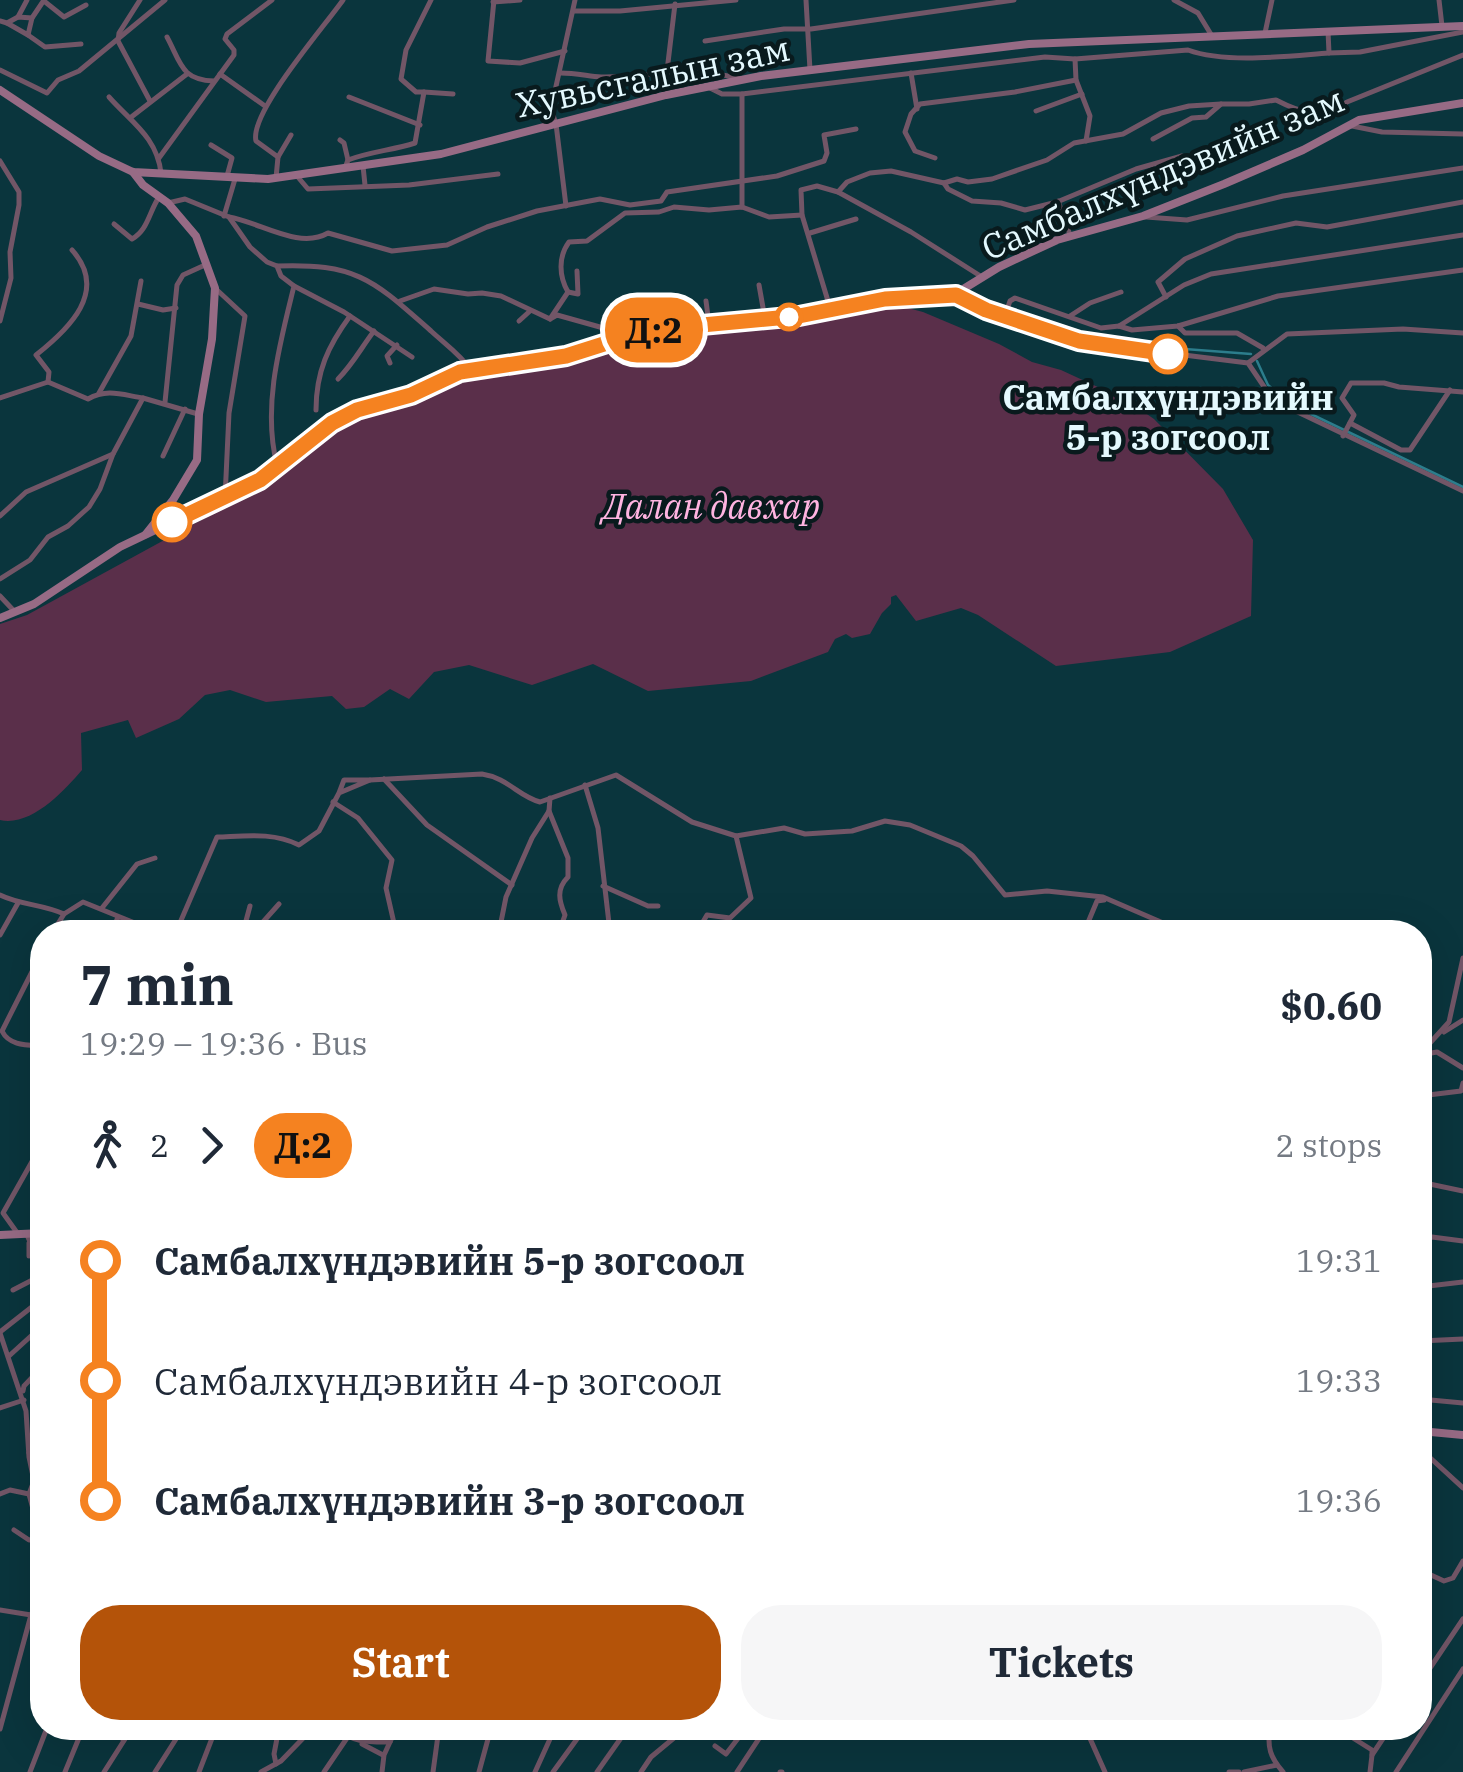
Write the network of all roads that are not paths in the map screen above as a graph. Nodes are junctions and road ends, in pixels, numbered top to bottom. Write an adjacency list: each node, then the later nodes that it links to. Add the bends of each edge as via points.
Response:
1 (27, 0): 20 (street)
2 (140, 0): 32 (street)
3 (164, 0): 32 (street)
4 (272, 0): 44 (street, via 227,34 235,52)
5 (343, 0): 60 (street)
6 (431, 0): 51 (street, via 406,50 401,78)
7 (520, 0): 16 (street)
8 (574, 0): 19 (street)
9 (736, 0): 17 (street)
10 (806, 0): 24 (street)
11 (1014, 0): 24 (street)
12 (1174, 0): 29 (street, via 1198,13)
13 (1272, 0): 27 (street)
14 (1439, 0): 23 (street)
15 (48, 1): 18 (street, via 64,17); 21 (street)
16 (494, 1): 35 (street, via 488,61 520,64)
17 (675, 2): 19 (street); 40 (street)
18 (86, 5)
19 (574, 11): 35 (street)
20 (18, 18): 21 (street); 22 (street)
21 (32, 18): 28 (street)
22 (4, 22): 28 (street)
23 (1442, 26): 25 (street, Хувьсгалын зам); 26 (street, Хувьсгалын зам)
24 (807, 28): 31 (street); 41 (street)
25 (1463, 29): 36 (street)
26 (1328, 31): 27 (street, Хувьсгалын зам); 36 (street)
27 (1265, 33): 29 (street, Хувьсгалын зам)
28 (28, 35): 34 (street, via 45,47)
29 (1212, 36): 33 (street, Хувьсгалын зам)
30 (167, 37): 43 (street)
31 (705, 40)
32 (118, 41): 39 (street, via 47,93); 57 (street)
33 (1053, 42): 38 (street); 41 (street, Хувьсгалын зам)
34 (81, 44)
35 (564, 52): 42 (street)
36 (1329, 53): 38 (street, via 1188,50)
37 (1463, 56): 58 (street, via 1320,114 1276,100)
38 (1075, 59): 45 (street); 47 (street)
39 (0, 70)
40 (667, 70): 42 (street, via 599,77); 46 (street)
41 (810, 70): 46 (street, Хувьсгалын зам)
42 (561, 73): 66 (street, via 551,109)
43 (187, 74): 48 (street); 57 (street)
44 (220, 74): 48 (street); 60 (street)
45 (912, 74): 53 (street); 62 (street)
46 (739, 79): 49 (street, Хувьсгалын зам)
47 (1076, 80): 54 (street); 62 (street, via 947,98)
48 (214, 81): 78 (street)
49 (708, 86): 53 (street); 66 (street, Хувьсгалын зам)
50 (0, 90): 84 (street, Хувьсгалын зам)
51 (416, 92): 52 (street); 67 (street, via 424,92)
52 (454, 94)
53 (742, 94): 90 (street)
54 (1082, 94): 63 (street); 74 (street, via 1090,116)
55 (109, 97): 65 (street)
56 (348, 97): 67 (street)
57 (150, 101): 65 (street)
58 (1221, 104): 61 (street); 64 (street, via 1206,117)
59 (1463, 104): 68 (street, Самбалхүндэвийн зам, via 1379,115)
60 (266, 106): 77 (street, via 254,135)
61 (1197, 106): 64 (street); 74 (street)
62 (917, 109): 79 (street, via 905,132 915,151)
63 (1036, 110)
64 (1192, 118): 73 (street)
65 (130, 119): 78 (street)
66 (556, 124): 82 (street, Хувьсгалын зам); 97 (street)
67 (420, 125): 81 (street, via 414,143)
68 (1350, 126): 70 (street); 100 (street, Самбалхүндэвийн зам)
69 (856, 129): 90 (street, via 824,135 824,160)
70 (1463, 134)
71 (291, 135): 77 (street)
72 (340, 140): 81 (street)
73 (1153, 140)
74 (1086, 141): 91 (street, via 992,180)
75 (211, 144): 88 (street, via 232,158)
76 (1182, 156): 95 (street)
77 (278, 157): 89 (street)
78 (159, 158): 86 (street)
79 (935, 158)
80 (0, 161): 134 (street, via 19,192 19,205)
81 (346, 165): 82 (street, Хувьсгалын зам); 87 (street, Хувьсгалын зам)
82 (362, 166): 92 (street)
83 (1463, 168): 100 (street, via 1282,196 1187,220)
84 (133, 172): 86 (street, Хувьсгалын зам); 94 (street)
85 (498, 174): 92 (street)
86 (161, 176): 88 (street, Хувьсгалын зам)
87 (297, 176): 89 (street, Хувьсгалын зам); 92 (street, via 308,189)
88 (231, 178): 89 (street, Хувьсгалын зам); 101 (street)
89 (276, 178)
90 (743, 183): 97 (street, via 667,192 661,201 646,203 600,199); 98 (street)
91 (944, 183): 93 (street, via 881,172 847,182); 95 (street, via 972,201 1025,210)
92 (366, 185)
93 (838, 192): 99 (street, via 801,190); 112 (street)
94 (163, 200): 101 (street, via 185,198); 103 (street, via 132,240); 108 (street, via 196,236)
95 (1058, 201): 105 (street)
96 (1463, 202): 120 (street, via 1236,236 1163,275 1158,282)
97 (566, 206): 101 (street, via 512,218 447,246 392,250 328,233 317,239 288,236)
98 (742, 207): 99 (street, via 769,217); 117 (street, via 625,214 587,241 568,242 561,274)
99 (802, 216): 104 (street)
100 (1143, 216): 105 (street, Самбалхүндэвийн зам)
101 (227, 217): 109 (street, via 250,247)
102 (856, 219): 104 (street)
103 (114, 224)
104 (810, 233): 126 (street)
105 (1070, 235): 112 (street, Самбалхүндэвийн зам)
106 (1463, 236): 120 (street, via 1211,274)
107 (72, 250): 149 (street, via 86,268 87,286 70,326 36,355)
108 (204, 265): 116 (street); 125 (street, via 180,280)
109 (278, 266): 115 (street); 122 (street, via 353,272)
110 (1463, 270): 138 (street, via 1278,296)
111 (577, 271): 117 (street, via 578,294)
112 (982, 278): 119 (street, Самбалхүндэвийн зам)
113 (140, 282): 123 (street)
114 (759, 285): 133 (street)
115 (294, 286): 128 (street); 162 (street, via 274,391)
116 (215, 288): 158 (street); 164 (street, via 245,316 229,414)
117 (568, 292): 131 (street)
118 (1121, 292): 130 (street)
119 (956, 295): 126 (street, Самбалхүндэвийн зам); 129 (street)
120 (1166, 297): 137 (street)
121 (706, 301): 135 (street)
122 (400, 302): 127 (street, via 440,289 501,296); 147 (street)
123 (138, 304): 125 (street); 152 (street, via 131,336)
124 (684, 306): 136 (street)
125 (176, 308): 155 (street)
126 (830, 311): 133 (street, Самбалхүндэвийн зам)
127 (530, 312): 131 (street); 132 (street)
128 (350, 316): 139 (street); 157 (street, via 326,354)
129 (1004, 316): 130 (street, via 1014,298); 146 (street, via 1105,347)
130 (1070, 316): 137 (street, via 1102,328)
131 (550, 319): 141 (street, via 557,315 607,330)
132 (518, 320)
133 (765, 320): 135 (street, Самбалхүндэвийн зам)
134 (0, 321)
135 (710, 324): 136 (street, Самбалхүндэвийн зам)
136 (687, 326): 141 (street, Самбалхүндэвийн зам)
137 (1119, 326): 138 (street)
138 (1178, 326): 143 (street, via 1185,333 1237,333)
139 (374, 331): 142 (street); 148 (street)
140 (1463, 333): 143 (street, via 1316,331 1288,334)
141 (610, 342): 147 (street, Самбалхүндэвийн зам, via 546,360)
142 (397, 345): 144 (street); 145 (street, via 387,356)
143 (1264, 349): 146 (street)
144 (412, 358)
145 (390, 363)
146 (1248, 363): 159 (street, via 1273,398)
147 (471, 370): 162 (street, Самбалхүндэвийн зам, via 344,416)
148 (338, 379)
149 (48, 382): 152 (street, via 88,399); 153 (street)
150 (1450, 390): 151 (street); 159 (street, via 1410,450); 159 (street, via 1351,383 1342,398 1353,410)
151 (1463, 392)
152 (99, 393): 154 (street)
153 (0, 398)
154 (143, 398): 155 (street); 160 (street)
155 (165, 402): 156 (street)
156 (185, 409): 158 (street); 161 (street)
157 (316, 410)
158 (199, 414): 166 (street, via 196,466)
159 (1346, 430): 163 (street)
160 (113, 454): 165 (street, via 26,492); 167 (street, via 89,507)
161 (164, 456)
162 (278, 468): 164 (street, Самбалхүндэвийн зам)
163 (1463, 491)
164 (226, 498): 166 (street, Самбалхүндэвийн зам)
165 (0, 516)
166 (146, 534): 169 (street, Самбалхүндэвийн зам)
167 (0, 579)
168 (0, 596): 169 (street)
169 (16, 613): 170 (street, Самбалхүндэвийн зам)
170 (0, 618)
171 (382, 778): 173 (street, via 482,774 500,777 531,799); 174 (street, via 339,793); 178 (street, via 427,824)
172 (586, 785): 173 (street); 176 (street, via 616,775 692,822); 179 (street)
173 (550, 798): 175 (street)
174 (333, 802): 192 (street, via 319,831 299,846 282,837 217,837); 195 (street, via 358,818 392,860 386,888)
175 (549, 810): 178 (street); 197 (street, via 568,858 558,900)
176 (736, 836): 181 (street, via 910,824 961,846 1005,895 1073,892); 199 (street, via 752,898 730,918)
177 (155, 858): 186 (street, via 138,864)
178 (512, 885): 196 (street)
179 (603, 886): 185 (street); 198 (street)
180 (0, 894): 182 (street)
181 (1110, 900): 200 (street, via 1097,901); 201 (street)
182 (18, 902): 187 (street); 202 (street)
183 (279, 904): 194 (street)
184 (250, 906): 193 (street)
185 (658, 906)
186 (102, 908): 187 (street, via 82,902); 188 (street)
187 (64, 914): 189 (street)
188 (118, 917): 190 (street); 191 (street)
189 (60, 920)
190 (117, 920)
191 (126, 920)
192 (181, 920)
193 (246, 920)
194 (265, 920)
195 (393, 920)
196 (501, 920)
197 (563, 920)
198 (608, 920)
199 (704, 920)
200 (1089, 920)
201 (1156, 920)
202 (0, 935)
203 (1463, 958): 206 (street, via 1449,1022)
204 (30, 976): 208 (street, via 2,1031 16,1044)
205 (1463, 1020): 206 (street)
206 (1439, 1036): 207 (street)
207 (1432, 1043)
208 (30, 1045)
209 (1432, 1053): 210 (street)
210 (1463, 1068)
211 (1463, 1083): 212 (street, via 1461,1092)
212 (1432, 1093)
213 (30, 1165): 218 (street, via 3,1214)
214 (1432, 1185): 215 (street)
215 (1463, 1191)
216 (0, 1235): 218 (street)
217 (30, 1235): 218 (street)
218 (24, 1236): 221 (street); 222 (street)
219 (1432, 1237): 220 (street)
220 (1463, 1241)
221 (30, 1242)
222 (29, 1256)
223 (30, 1281): 226 (street)
224 (1463, 1282): 225 (street)
225 (1432, 1286)
226 (14, 1290)
227 (30, 1307): 228 (street)
228 (0, 1333): 232 (street)
229 (30, 1338): 232 (street)
230 (1432, 1341): 231 (street)
231 (1463, 1341)
232 (9, 1359): 233 (street); 235 (street)
233 (0, 1365)
234 (30, 1380): 235 (street)
235 (23, 1398): 238 (street); 241 (street)
236 (1432, 1400): 237 (street)
237 (1463, 1403)
238 (0, 1408)
239 (1432, 1432): 240 (street)
240 (1463, 1435)
241 (29, 1453): 242 (street)
242 (30, 1459)
243 (1432, 1460): 244 (street)
244 (1463, 1488)
245 (0, 1494): 246 (street)
246 (30, 1494)
247 (14, 1530): 248 (street)
248 (30, 1540)
249 (1463, 1562): 250 (street, via 1453,1578)
250 (1432, 1576)
251 (0, 1610): 252 (street)
252 (30, 1615)
253 (30, 1619): 258 (street)
254 (1463, 1619): 255 (street)
255 (1432, 1665)
256 (1463, 1668): 257 (street)
257 (1432, 1716)
258 (0, 1730)
259 (42, 1740): 288 (street)
260 (78, 1740): 289 (street)
261 (124, 1740): 290 (street)
262 (176, 1740): 291 (street)
263 (211, 1740): 292 (street)
264 (277, 1740): 286 (street)
265 (301, 1740): 286 (street)
266 (345, 1740): 294 (street)
267 (352, 1740): 281 (street)
268 (437, 1740): 296 (street)
269 (488, 1740): 297 (street)
270 (549, 1740): 298 (street)
271 (576, 1740): 299 (street)
272 (620, 1740): 300 (street)
273 (671, 1740): 301 (street)
274 (737, 1740): 283 (street, via 726,1754)
275 (757, 1740): 302 (street)
276 (1091, 1740): 303 (street)
277 (1268, 1740): 287 (street)
278 (1357, 1740): 285 (street)
279 (1382, 1740): 285 (street)
280 (1417, 1740): 308 (street)
281 (359, 1742): 282 (street); 284 (street)
282 (390, 1742): 284 (street)
283 (715, 1746)
284 (384, 1755): 295 (street)
285 (1372, 1755): 307 (street)
286 (276, 1764): 293 (street)
287 (1277, 1765): 305 (street); 306 (street)
288 (30, 1772)
289 (65, 1772)
290 (104, 1772)
291 (155, 1772)
292 (199, 1772)
293 (262, 1772)
294 (324, 1772)
295 (382, 1772)
296 (433, 1772)
297 (479, 1772)
298 (535, 1772)
299 (553, 1772)
300 (598, 1772)
301 (641, 1772)
302 (737, 1772)
303 (1105, 1772)
304 (1229, 1772): 305 (street)
305 (1242, 1772)
306 (1283, 1772)
307 (1370, 1772)
308 (1396, 1772)

